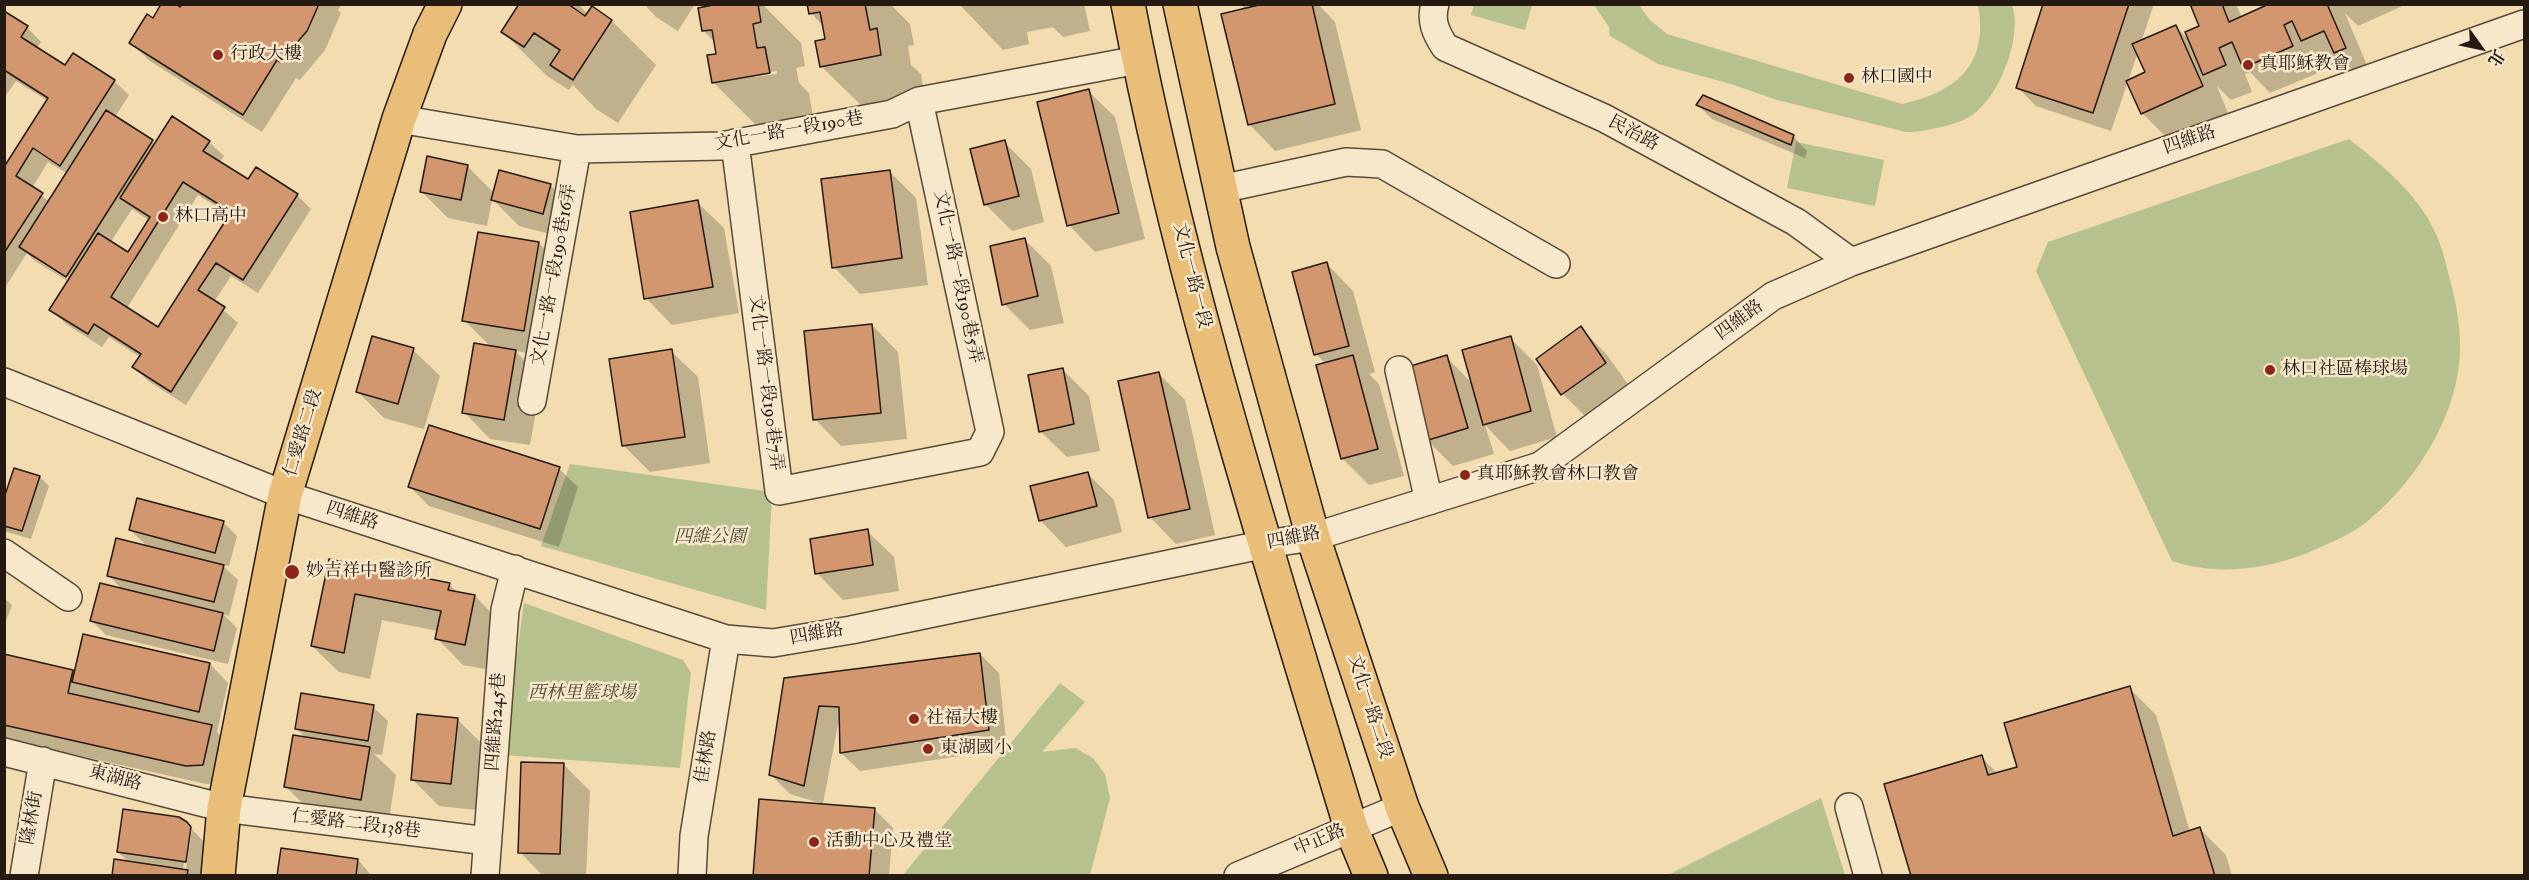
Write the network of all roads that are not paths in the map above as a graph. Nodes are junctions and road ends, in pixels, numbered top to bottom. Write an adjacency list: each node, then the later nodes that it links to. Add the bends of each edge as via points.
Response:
1 (445, 4): 8 (main road, 仁愛路二段)
2 (1128, 4): 6 (main road, 文化一路一段)
3 (1180, 4): 11 (main road)
4 (1435, 4): 12 (street, 民治路, via 1435,32 1445,47 1604,118 1796,222)
5 (2524, 24): 12 (street, 四維路)
6 (1138, 60): 7 (street, 文化一路一段190巷); 21 (main road, 文化一路一段, via 1210,349)
7 (919, 101): 9 (street, 文化一路一段190巷, via 892,114); 17 (street, 文化一路一段190巷5弄, via 990,432)
8 (399, 119): 10 (street, 文化一路一段190巷); 18 (main road, 仁愛路二段)
9 (735, 143): 10 (street, 文化一路一段190巷); 17 (street, 文化一路一段190巷7弄, via 779,491)
10 (577, 149): 16 (street, 文化一路一段190巷16弄)
11 (1221, 189): 13 (street, via 1346,162 1382,164); 20 (main road, via 1233,247)
12 (1851, 262): 19 (street, 四維路, via 1773,296 1540,466)
13 (1556, 264)
14 (1399, 370): 19 (street)
15 (4, 382): 18 (street, 四維路)
16 (532, 401)
17 (980, 452)
18 (285, 495): 23 (street, 四維路); 30 (main road, 仁愛路二段)
19 (1429, 501): 20 (street, 四維路)
20 (1313, 537): 21 (street, 四維路); 28 (main road, 文化一路二段)
21 (1266, 544): 25 (street, 四維路, via 840,632 773,643); 31 (main road)
22 (4, 553): 24 (street)
23 (514, 569): 25 (street, 四維路); 32 (street, 四維路245巷, via 506,610)
24 (68, 597)
25 (726, 639): 36 (street, 佳林路, via 694,836)
26 (4, 752): 27 (street, 東湖路)
27 (43, 760): 30 (street, 東湖路); 33 (street, 隆林街)
28 (1402, 807): 31 (street, 中正路); 39 (main road, 文化一路二段)
29 (1849, 807): 40 (street)
30 (224, 808): 32 (street, 仁愛路二段138巷); 34 (main road, 仁愛路二段)
31 (1351, 828): 37 (street, 中正路); 38 (main road)
32 (487, 841): 35 (street, 四維路245巷)
33 (24, 876)
34 (218, 876)
35 (485, 876)
36 (692, 876)
37 (1238, 876)
38 (1371, 876)
39 (1431, 876)
40 (1868, 876)

